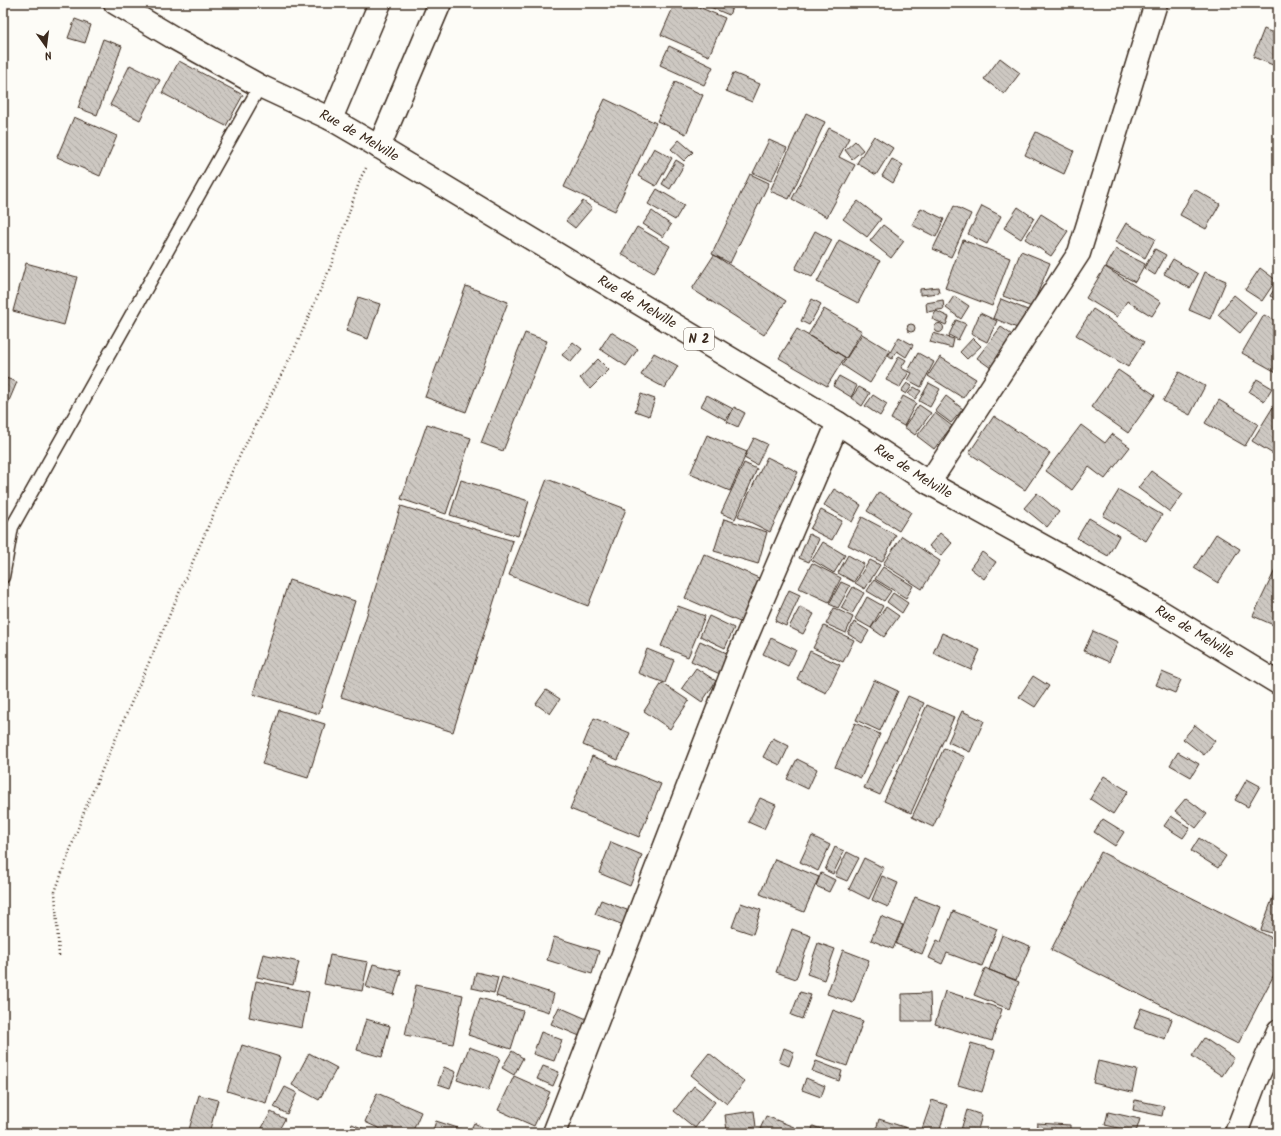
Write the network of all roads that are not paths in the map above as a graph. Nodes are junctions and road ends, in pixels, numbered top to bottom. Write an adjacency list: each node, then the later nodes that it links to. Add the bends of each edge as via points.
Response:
1 (115, 3): 5 (street, Rue de Melville / N 2)
2 (380, 3): 6 (street)
3 (440, 3): 7 (street)
4 (1156, 3): 9 (street, via 1079,253)
5 (260, 86): 6 (street, Rue de Melville / N 2); 10 (lane, via 12,527)
6 (330, 119): 7 (street, Rue de Melville / N 2)
7 (379, 147): 8 (street, Rue de Melville / N 2)
8 (838, 423): 9 (street, Rue de Melville / N 2); 13 (street, via 738,657)
9 (929, 483): 11 (street, Rue de Melville / N 2, via 1153,607)
10 (3, 576)
11 (1278, 683)
12 (1278, 1031): 14 (street)
13 (554, 1133)
14 (1236, 1133)

